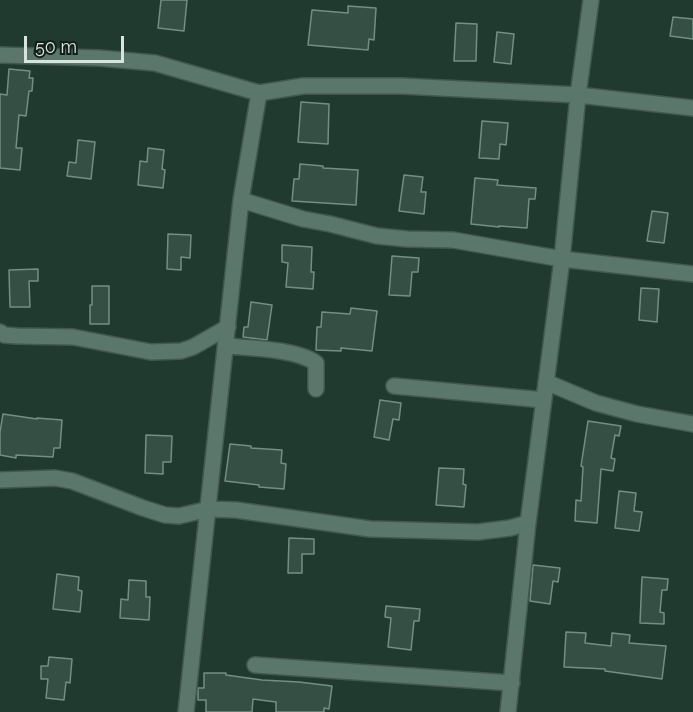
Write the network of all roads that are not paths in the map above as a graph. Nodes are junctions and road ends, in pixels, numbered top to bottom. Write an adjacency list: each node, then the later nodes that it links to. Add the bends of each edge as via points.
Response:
1 (591, 0): 4 (street)
2 (0, 55): 3 (street, via 155,63)
3 (259, 93): 4 (street, via 303,86 402,86); 6 (street)
4 (578, 95): 5 (street); 7 (street)
5 (693, 108)
6 (241, 200): 7 (street, via 377,236 453,240); 9 (street)
7 (562, 259): 8 (street); 12 (street)
8 (693, 274)
9 (228, 327): 10 (street, via 193,347 161,352 74,337); 11 (street)
10 (0, 332)
11 (226, 346): 14 (street, via 307,357 316,363); 18 (street)
12 (546, 382): 15 (street); 16 (street, via 596,403)
13 (394, 386): 15 (street)
14 (316, 389)
15 (544, 400): 19 (street)
16 (693, 424)
17 (0, 480): 18 (street, via 72,481 165,515)
18 (209, 509): 19 (street, via 369,529 478,532); 22 (street)
19 (528, 523): 21 (street)
20 (255, 665): 21 (street)
21 (512, 683): 23 (street)
22 (186, 712)
23 (508, 712)

